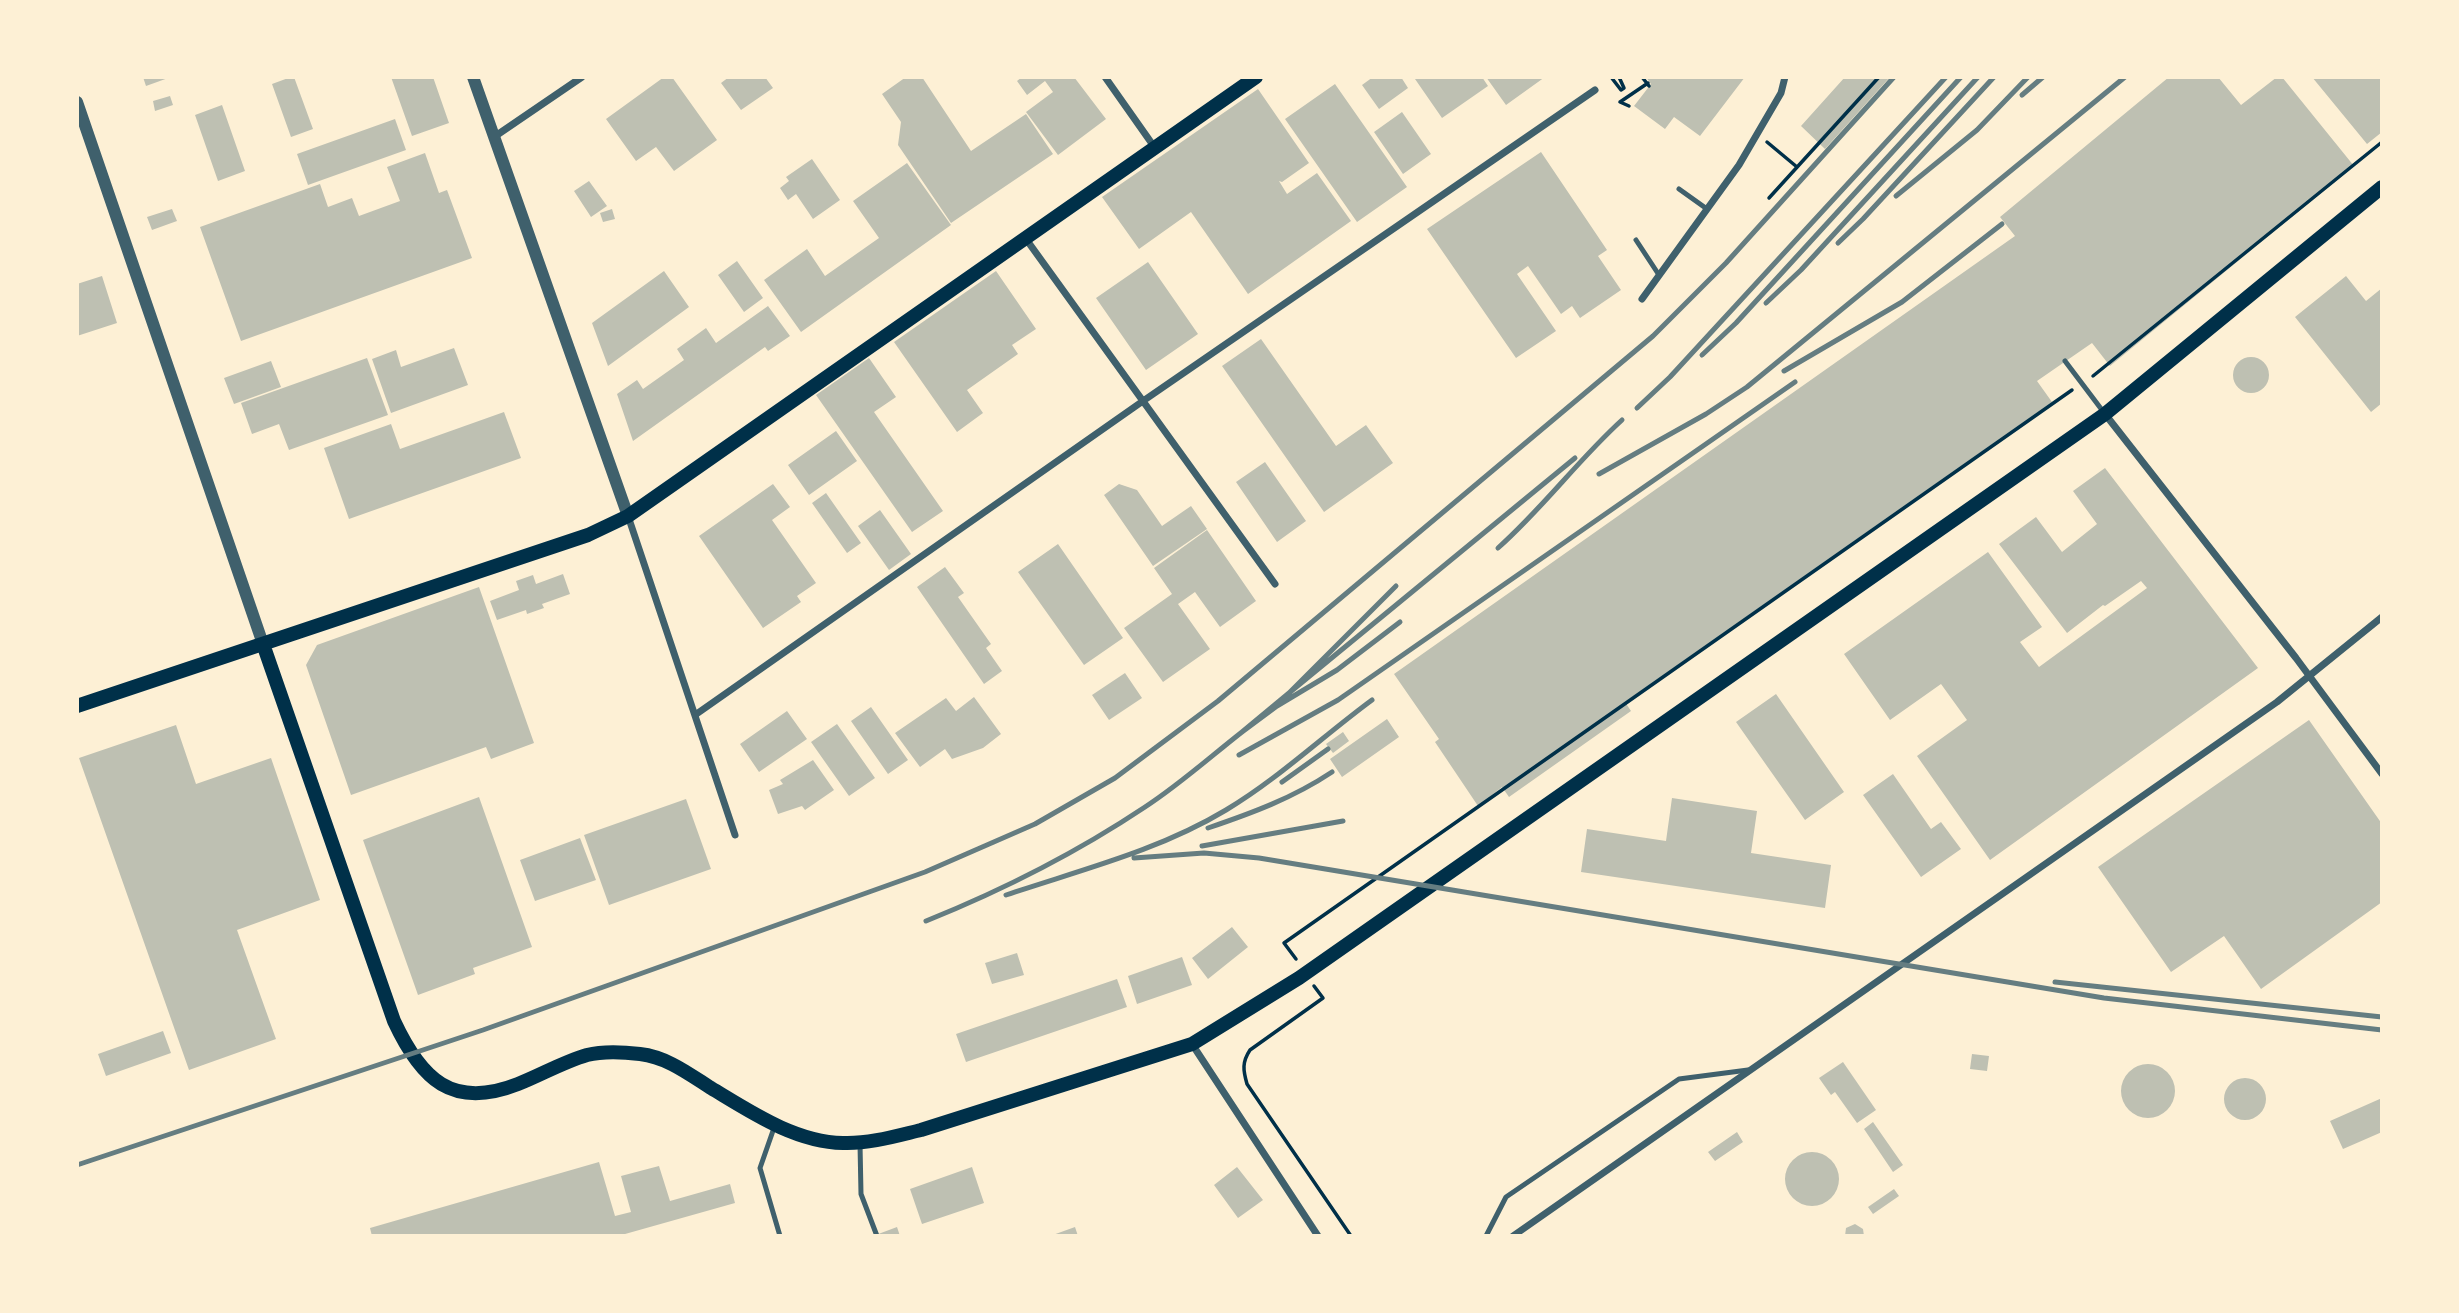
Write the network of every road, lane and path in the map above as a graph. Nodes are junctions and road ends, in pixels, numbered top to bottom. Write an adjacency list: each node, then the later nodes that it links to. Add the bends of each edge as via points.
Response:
1 (473, 77): 14 (street)
2 (582, 77): 14 (street)
3 (1105, 77): 16 (street)
4 (1256, 77): 16 (main road)
5 (1611, 77): 6 (path, via 1621,90)
6 (1619, 77)
7 (1642, 77): 12 (path, via 1648,85 1620,102)
8 (1785, 77): 13 (street)
9 (1880, 77): 17 (path)
10 (1594, 90): 29 (street)
11 (77, 102): 34 (street)
12 (1629, 106)
13 (1758, 134): 17 (path); 21 (street)
14 (494, 137): 31 (street)
15 (2382, 142): 27 (path)
16 (1155, 148): 22 (main road)
17 (1797, 167): 20 (path)
18 (2382, 187): 30 (main road)
19 (1679, 189): 21 (lane)
20 (1769, 198)
21 (1707, 209): 24 (street)
22 (1026, 239): 29 (street); 31 (main road)
23 (1636, 240): 24 (lane)
24 (1659, 275): 25 (street)
25 (1642, 299)
26 (2065, 361): 30 (lane)
27 (2105, 369)
28 (2062, 396): 40 (path, via 1284,943)
29 (1143, 401): 32 (street); 37 (street)
30 (2105, 414): 35 (street); 42 (main road, via 1306,974)
31 (628, 516): 34 (main road, via 598,532); 37 (street)
32 (1275, 584)
33 (2382, 617): 35 (street)
34 (262, 644): 36 (main road); 44 (main road, via 394,1021 411,1055 428,1074 448,1088 475,1093 506,1089 586,1055 649,1055)
35 (2309, 677): 38 (street); 43 (street)
36 (77, 706)
37 (695, 715): 39 (street)
38 (2382, 774)
39 (735, 835)
40 (1297, 961)
41 (1314, 986): 49 (path, via 1323,998 1250,1050 1243,1072)
42 (1192, 1044): 45 (main road, via 921,1130); 48 (street)
43 (1750, 1070): 50 (lane, via 1679,1079 1506,1197); 51 (street)
44 (775, 1125): 45 (main road, via 816,1139); 46 (lane, via 760,1168)
45 (860, 1142): 47 (lane, via 861,1194)
46 (780, 1236)
47 (877, 1236)
48 (1318, 1236)
49 (1351, 1236)
50 (1486, 1236)
51 (1513, 1236)

